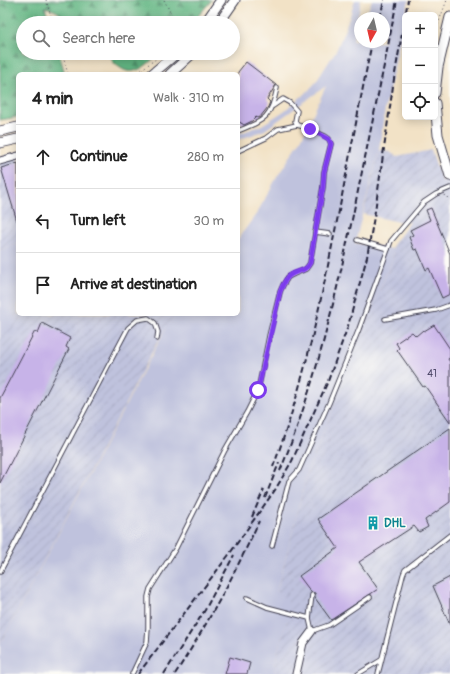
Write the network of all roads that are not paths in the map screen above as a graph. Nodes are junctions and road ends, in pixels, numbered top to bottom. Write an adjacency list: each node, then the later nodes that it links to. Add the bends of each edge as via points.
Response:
1 (221, 0): 3 (street)
2 (235, 0): 4 (street)
3 (210, 16)
4 (224, 16)
5 (450, 17): 10 (street)
6 (169, 60): 8 (street)
7 (185, 60): 9 (street)
8 (154, 72)
9 (172, 72)
10 (436, 84)
11 (277, 88): 12 (lane)
12 (273, 106): 14 (lane, via 283,99 290,103 297,111); 16 (lane, via 256,124)
13 (437, 120): 23 (street, via 438,135)
14 (297, 125): 20 (lane, via 278,129 266,138); 25 (lane, via 325,136 331,144)
15 (16, 127): 17 (street)
16 (240, 130)
17 (0, 131)
18 (16, 139): 19 (street)
19 (0, 142)
20 (240, 150)
21 (16, 157): 22 (street)
22 (0, 161)
23 (450, 176)
24 (450, 188): 28 (lane, via 424,202)
25 (315, 232): 26 (lane); 41 (lane, via 308,266 288,277 280,292 258,390 176,548 150,589 147,642)
26 (330, 234)
27 (357, 240): 28 (lane)
28 (388, 248): 33 (lane, via 329,403 299,470 289,481)
29 (450, 305): 30 (lane)
30 (385, 319)
31 (157, 339): 34 (lane, via 156,323 148,318 137,320 128,328)
32 (450, 535): 40 (lane, via 405,570)
33 (272, 546)
34 (0, 572)
35 (312, 595): 38 (lane)
36 (370, 597): 39 (lane, via 329,625)
37 (247, 598): 38 (lane, via 267,607)
38 (309, 618): 39 (lane)
39 (312, 631): 42 (street, via 303,643)
40 (381, 660): 43 (lane); 44 (lane)
41 (132, 674)
42 (296, 674)
43 (358, 674)
44 (378, 674)

